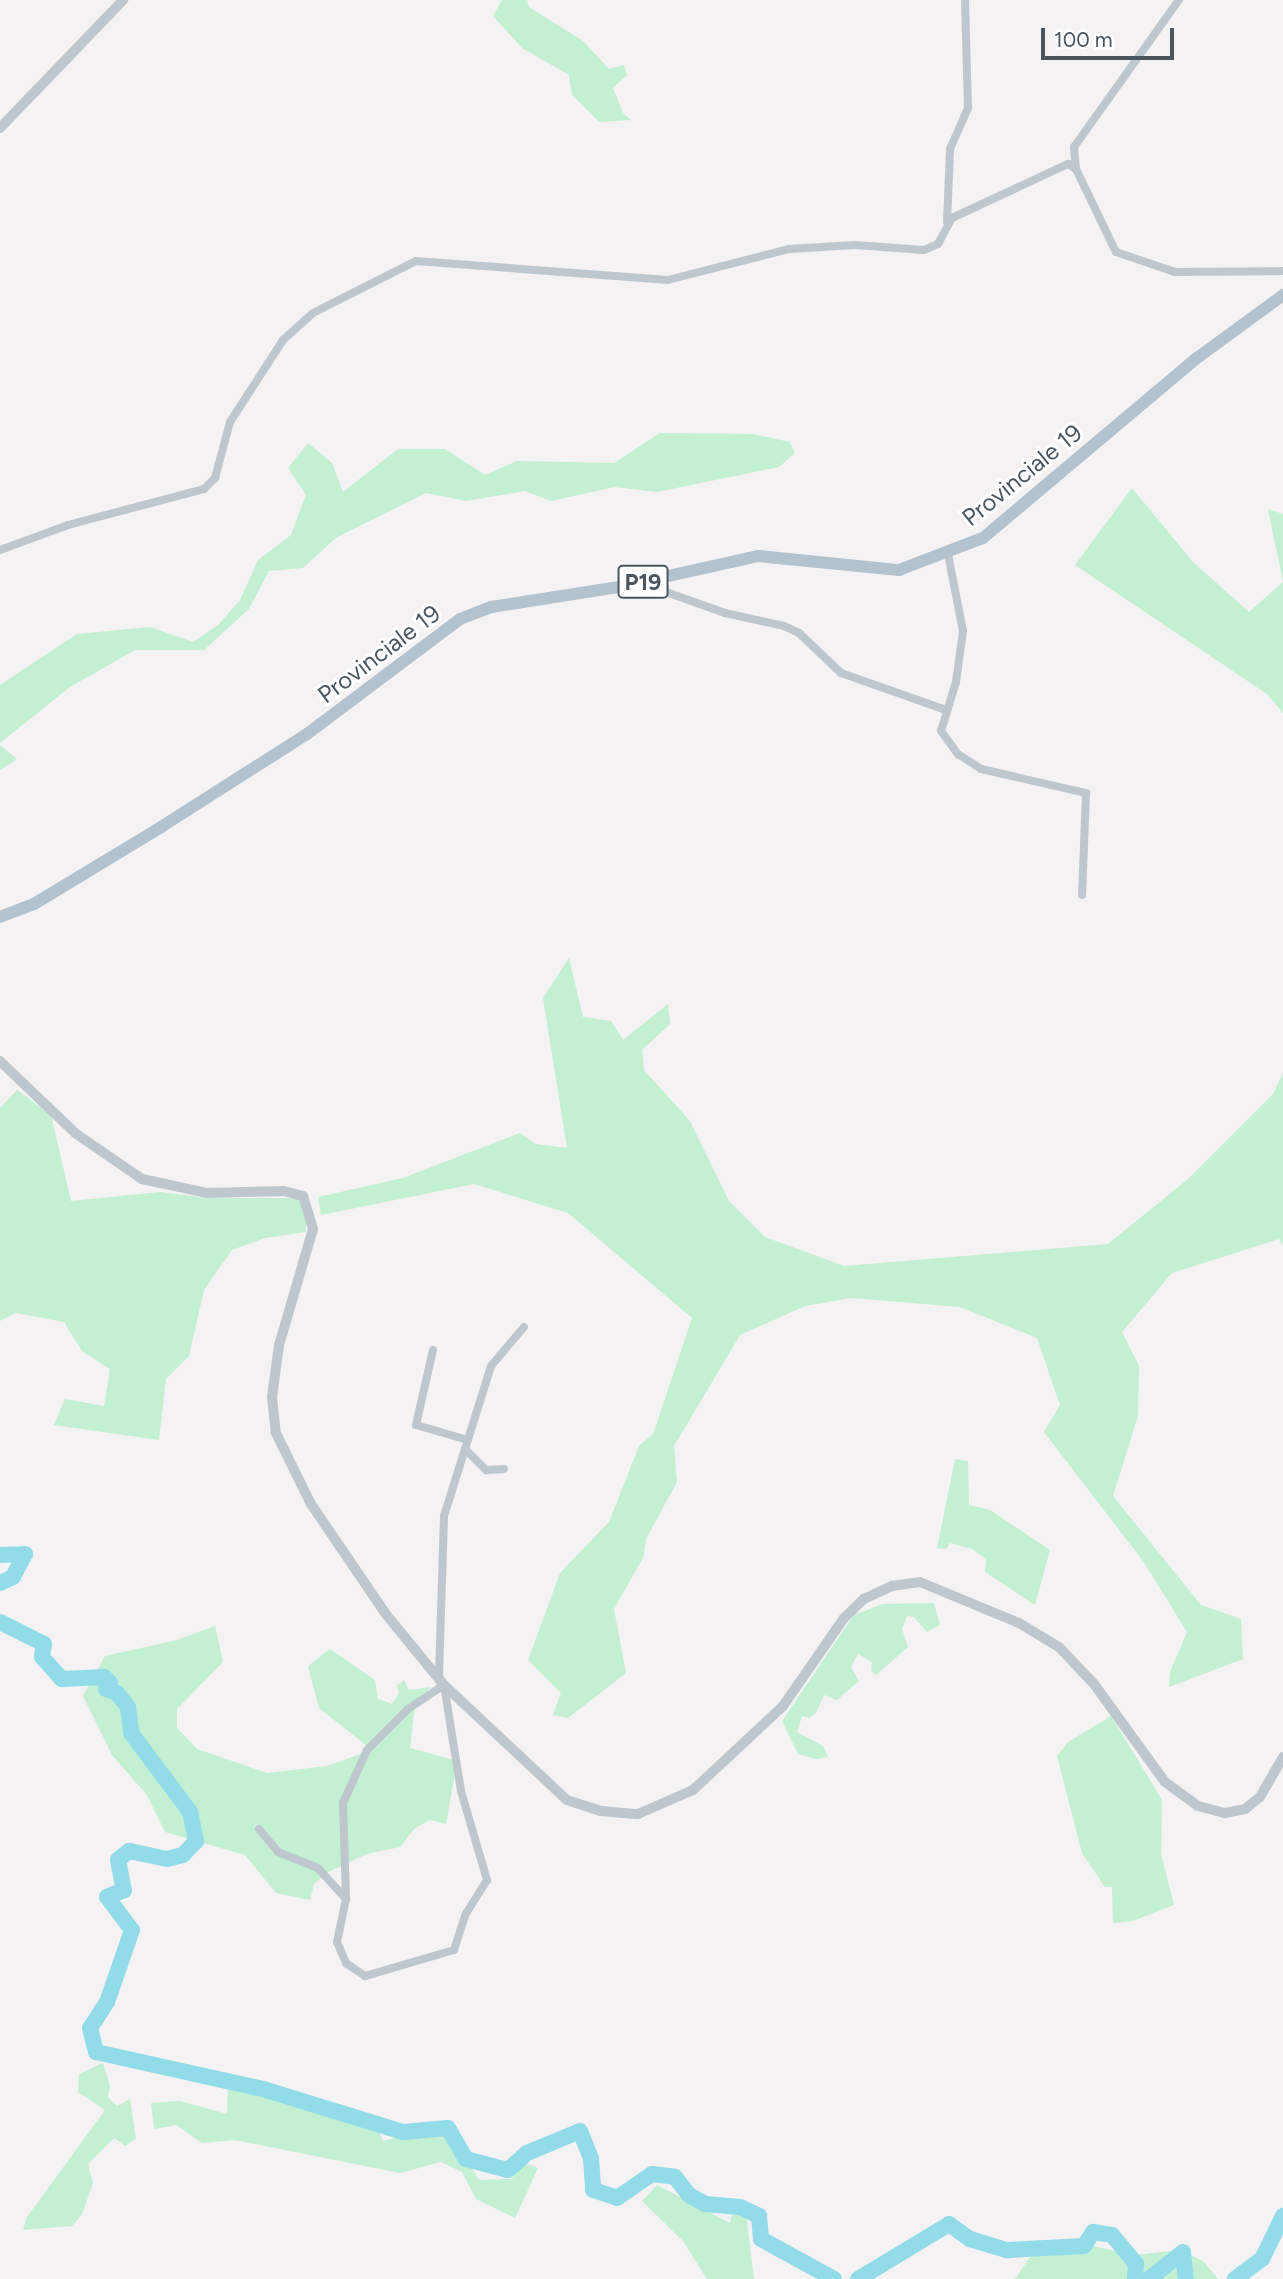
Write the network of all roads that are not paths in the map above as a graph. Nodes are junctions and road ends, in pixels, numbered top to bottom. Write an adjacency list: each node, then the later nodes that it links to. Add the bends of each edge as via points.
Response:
1 (123, 0): 4 (street)
2 (965, 0): 6 (street, via 968,108 950,149)
3 (1179, 0): 5 (street, via 1074,147)
4 (0, 128)
5 (1076, 169): 6 (street, via 1060,166); 7 (street, via 1116,252 1175,272)
6 (947, 222): 9 (street, via 932,248 789,249 668,280 410,263 313,313 283,340 230,422 215,478 204,489 68,525)
7 (1283, 271)
8 (1283, 295): 10 (main road, Provinciale 19 / P19, via 1197,358 983,538)
9 (0, 550)
10 (948, 554): 11 (main road, Provinciale 19 / P19, via 890,570 758,556); 12 (street, via 963,631 957,682)
11 (661, 578): 12 (street, via 666,592 724,613 784,626 854,679); 14 (main road, Provinciale 19 / P19, via 514,601 460,619 307,734 34,904)
12 (946, 710): 13 (street, via 941,731 970,763 997,774 1086,793)
13 (1082, 895)
14 (0, 917)
15 (0, 1061): 20 (street, via 75,1133 142,1179 206,1194 284,1191 303,1196 313,1229 279,1345 272,1397 276,1433 331,1535 384,1613)
16 (524, 1327): 18 (street, via 495,1357)
17 (433, 1350): 18 (street, via 416,1425)
18 (466, 1445): 19 (street, via 486,1470); 20 (street, via 441,1527)
19 (503, 1469)
20 (439, 1675): 21 (street)
21 (444, 1685): 22 (street, via 555,1793 582,1806 638,1814 693,1790 734,1756 783,1706 844,1619 864,1599 892,1586 920,1581 1020,1623 1059,1647 1094,1684 1165,1782 1198,1806 1225,1813 1245,1809 1260,1797); 24 (street, via 408,1709 367,1750 343,1803); 24 (street, via 460,1791 487,1880 466,1913 454,1950 372,1978 346,1963 337,1942)
22 (1283, 1757)
23 (259, 1829): 24 (street, via 278,1852 317,1868)
24 (346, 1899)

